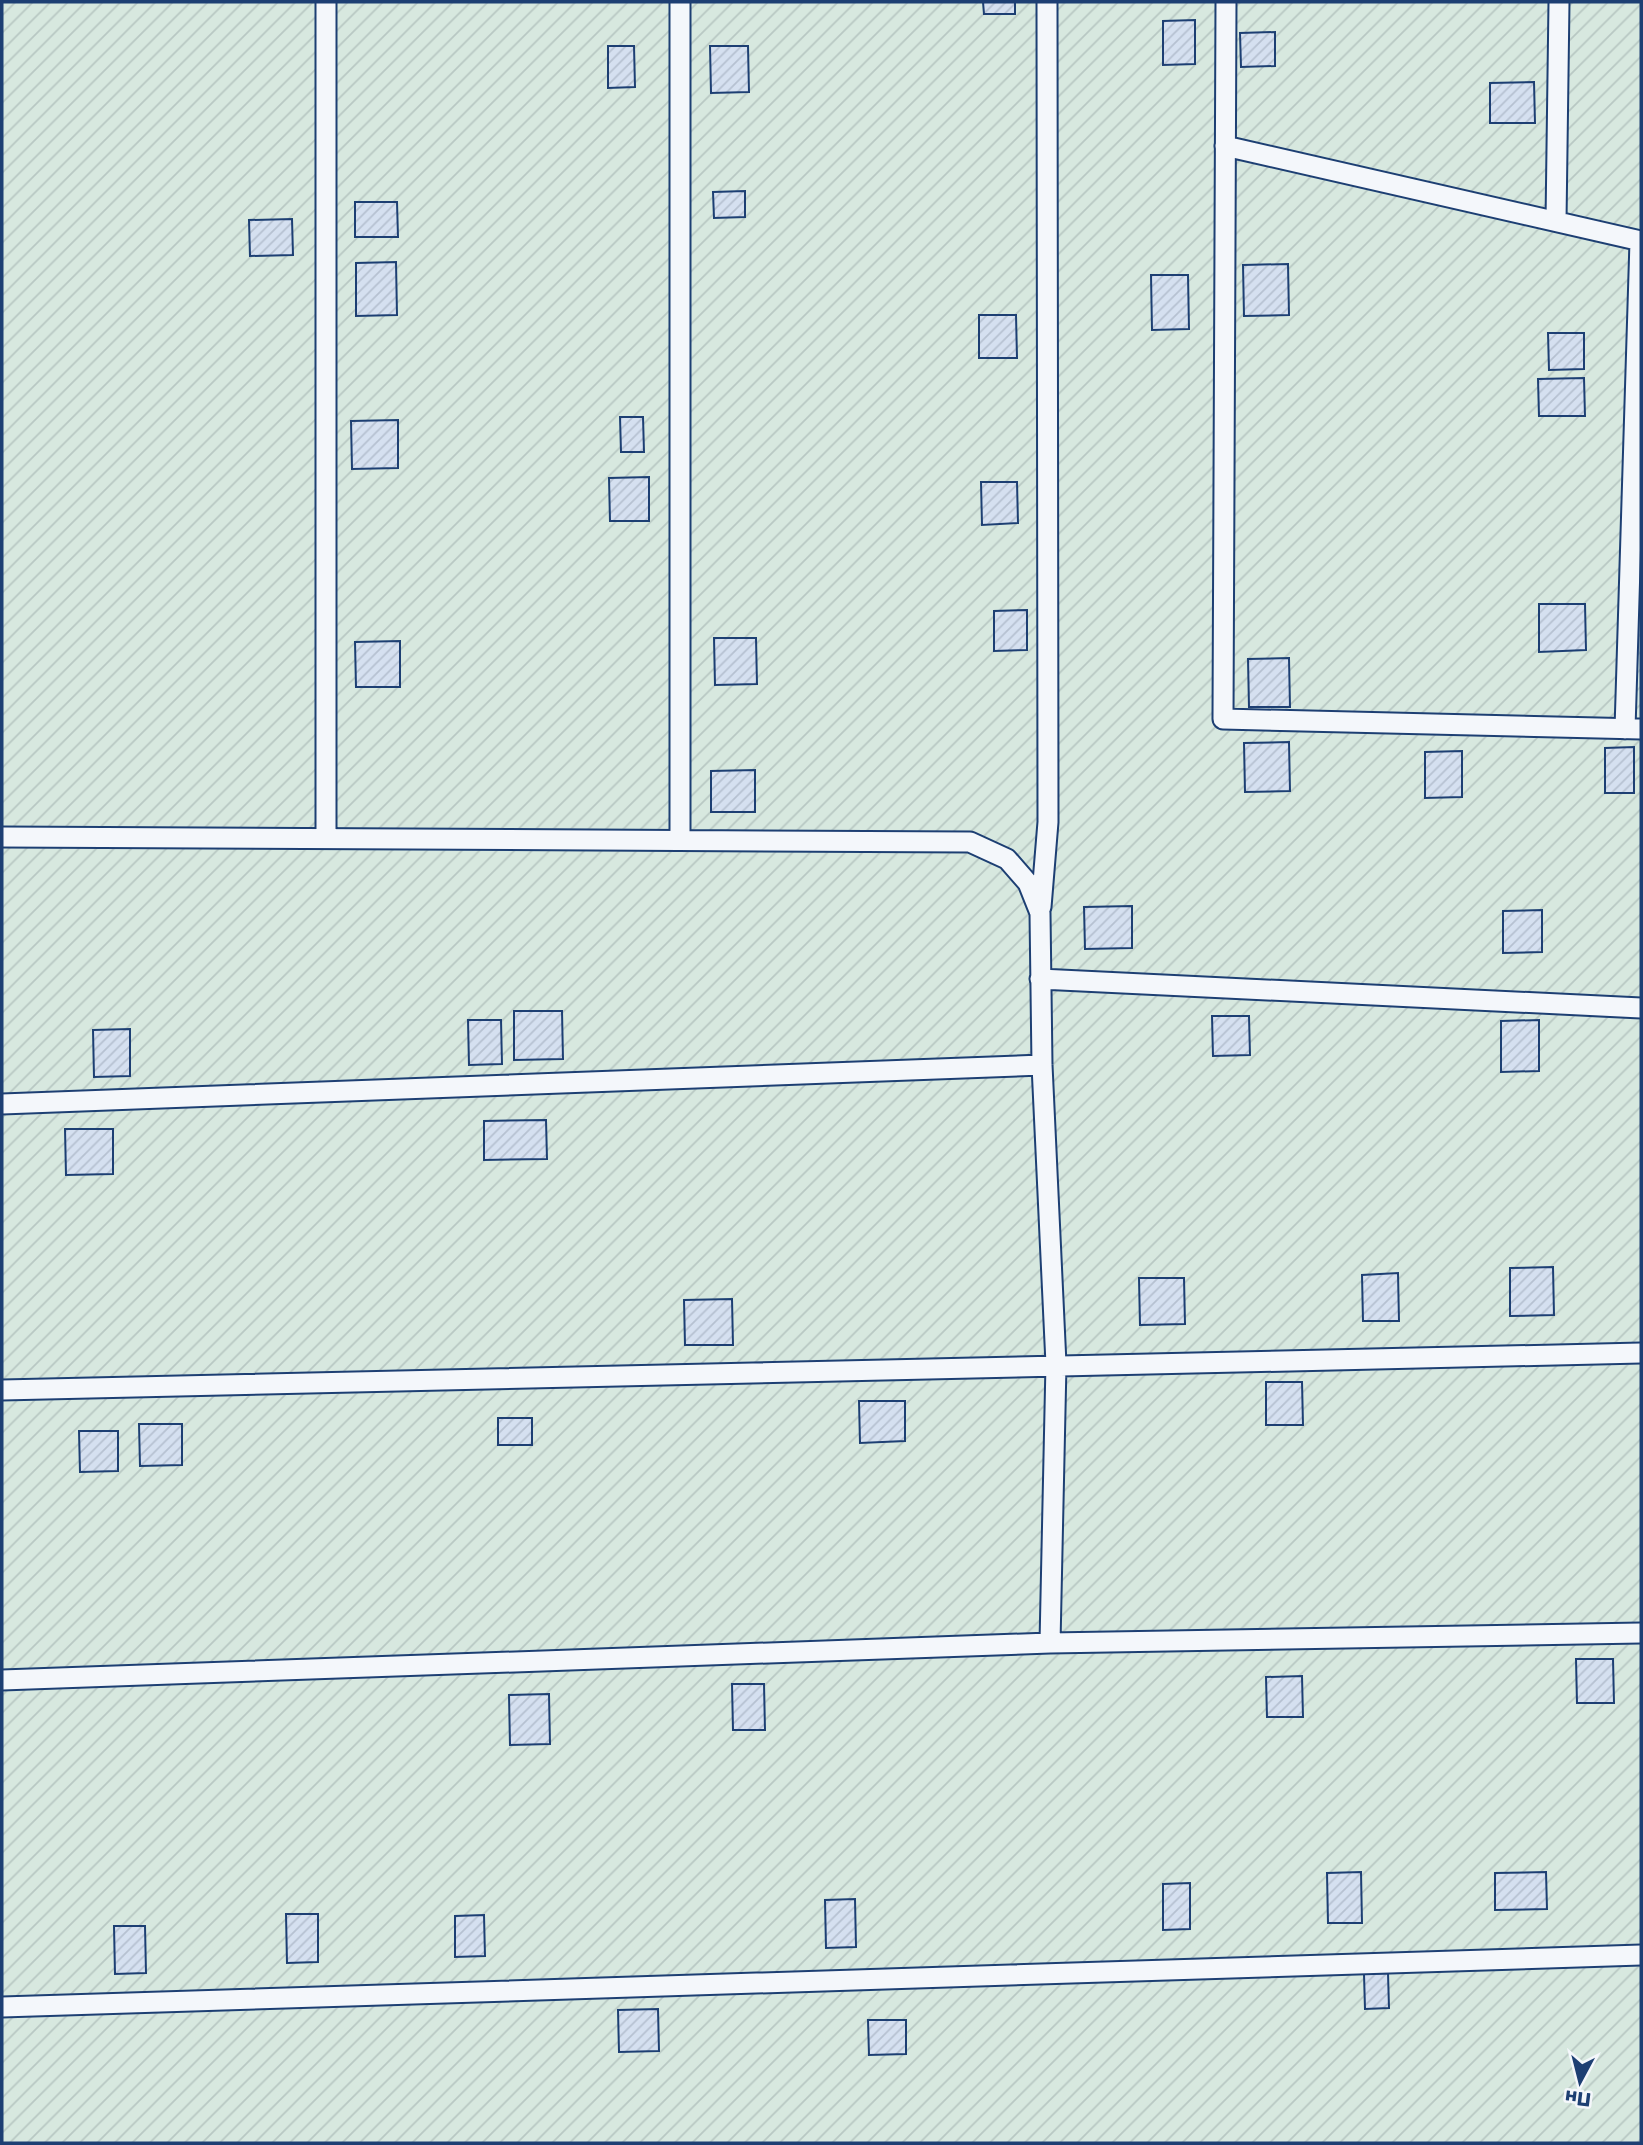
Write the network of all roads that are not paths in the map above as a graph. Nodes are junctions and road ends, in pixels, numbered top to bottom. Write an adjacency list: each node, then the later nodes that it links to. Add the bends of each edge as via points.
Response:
1 (326, 2): 11 (lane)
2 (680, 2): 12 (lane)
3 (1047, 2): 13 (lane, via 1048,822)
4 (1226, 2): 6 (lane)
5 (1559, 2): 7 (lane)
6 (1224, 146): 7 (lane); 9 (lane, via 1223,719)
7 (1556, 221): 8 (lane)
8 (1641, 241): 9 (lane)
9 (1633, 729)
10 (2, 837): 11 (lane)
11 (326, 838): 12 (lane)
12 (680, 840): 13 (lane, via 970,842 1007,859 1028,883)
13 (1040, 913): 14 (lane)
14 (1040, 979): 15 (lane); 16 (lane)
15 (1641, 1007)
16 (1042, 1065): 17 (lane); 19 (lane)
17 (2, 1104)
18 (1641, 1353): 19 (lane)
19 (1056, 1364): 20 (lane); 22 (lane)
20 (2, 1390)
21 (1641, 1633): 22 (lane)
22 (1050, 1643): 23 (lane)
23 (2, 1680)
24 (1641, 1955): 25 (lane)
25 (2, 2007)

